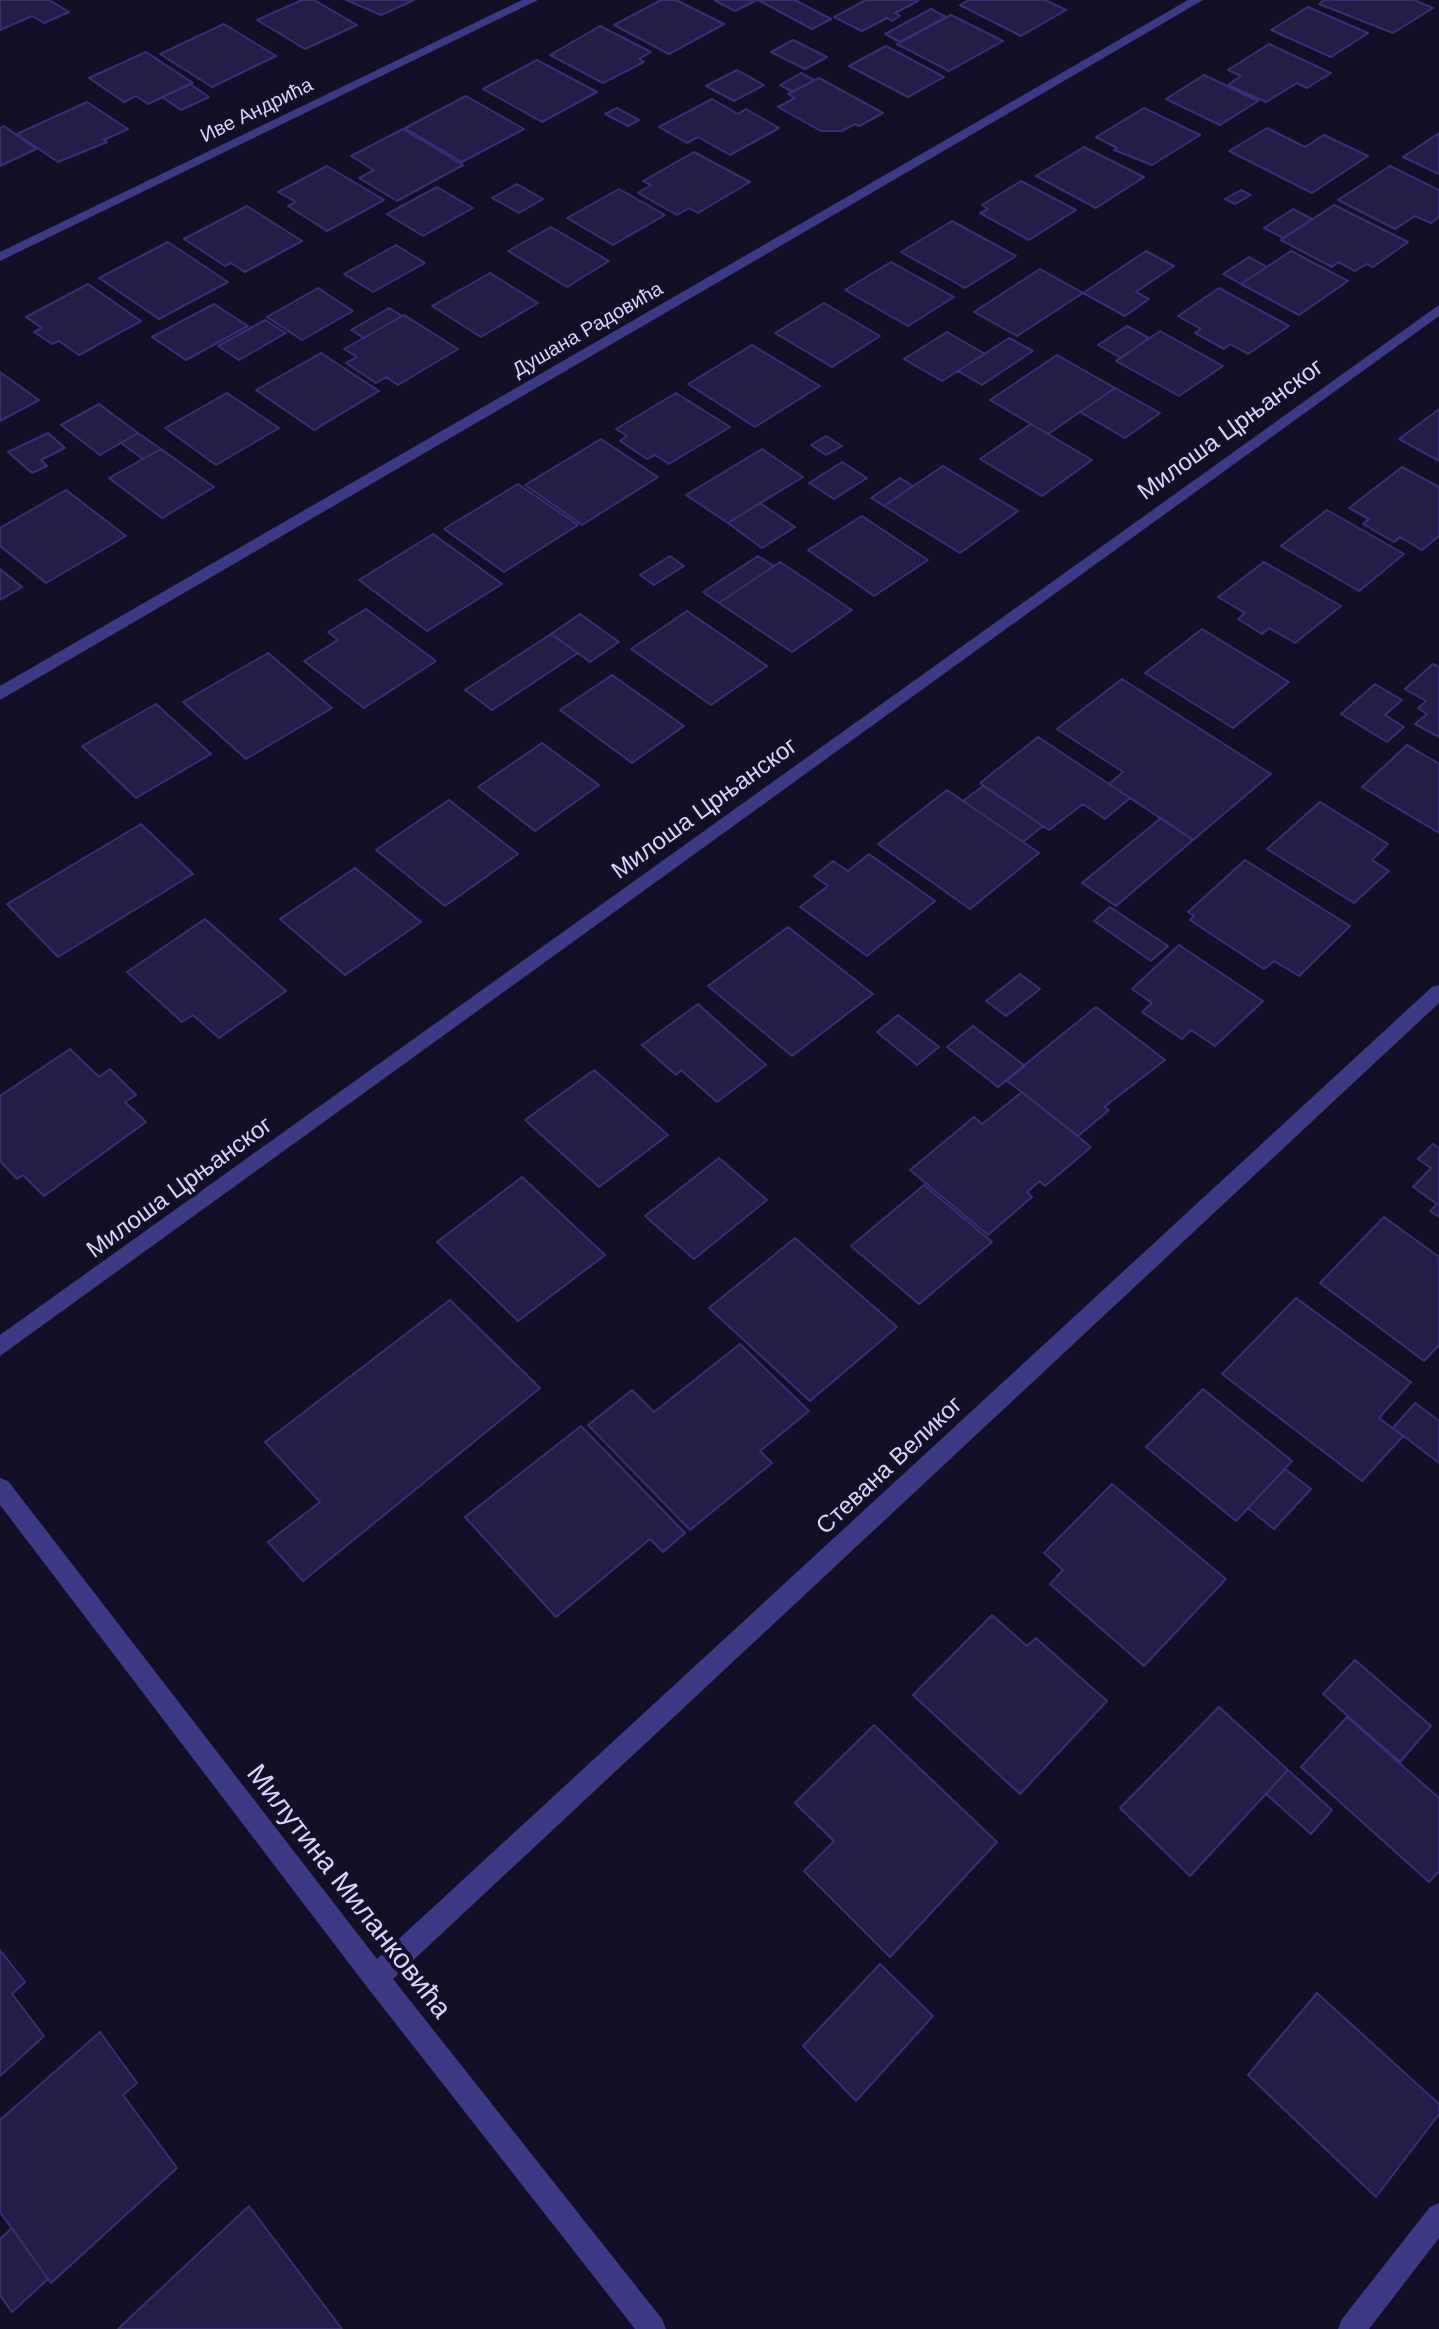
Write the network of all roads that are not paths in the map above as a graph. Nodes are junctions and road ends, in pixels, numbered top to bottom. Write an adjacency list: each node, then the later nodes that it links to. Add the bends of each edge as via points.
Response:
1 (532, 0): 3 (street, Иве Андрића)
2 (1197, 0): 5 (street, Душана Радовића)
3 (0, 257)
4 (1439, 309): 7 (street, Милоша Црњанског)
5 (0, 694)
6 (1439, 992): 9 (street, Стевана Великог)
7 (0, 1347)
8 (0, 1488): 9 (street, Милутина Миланковића)
9 (376, 1978): 11 (street, Милутина Миланковића)
10 (1439, 2216): 12 (street)
11 (652, 2329)
12 (1352, 2329)

